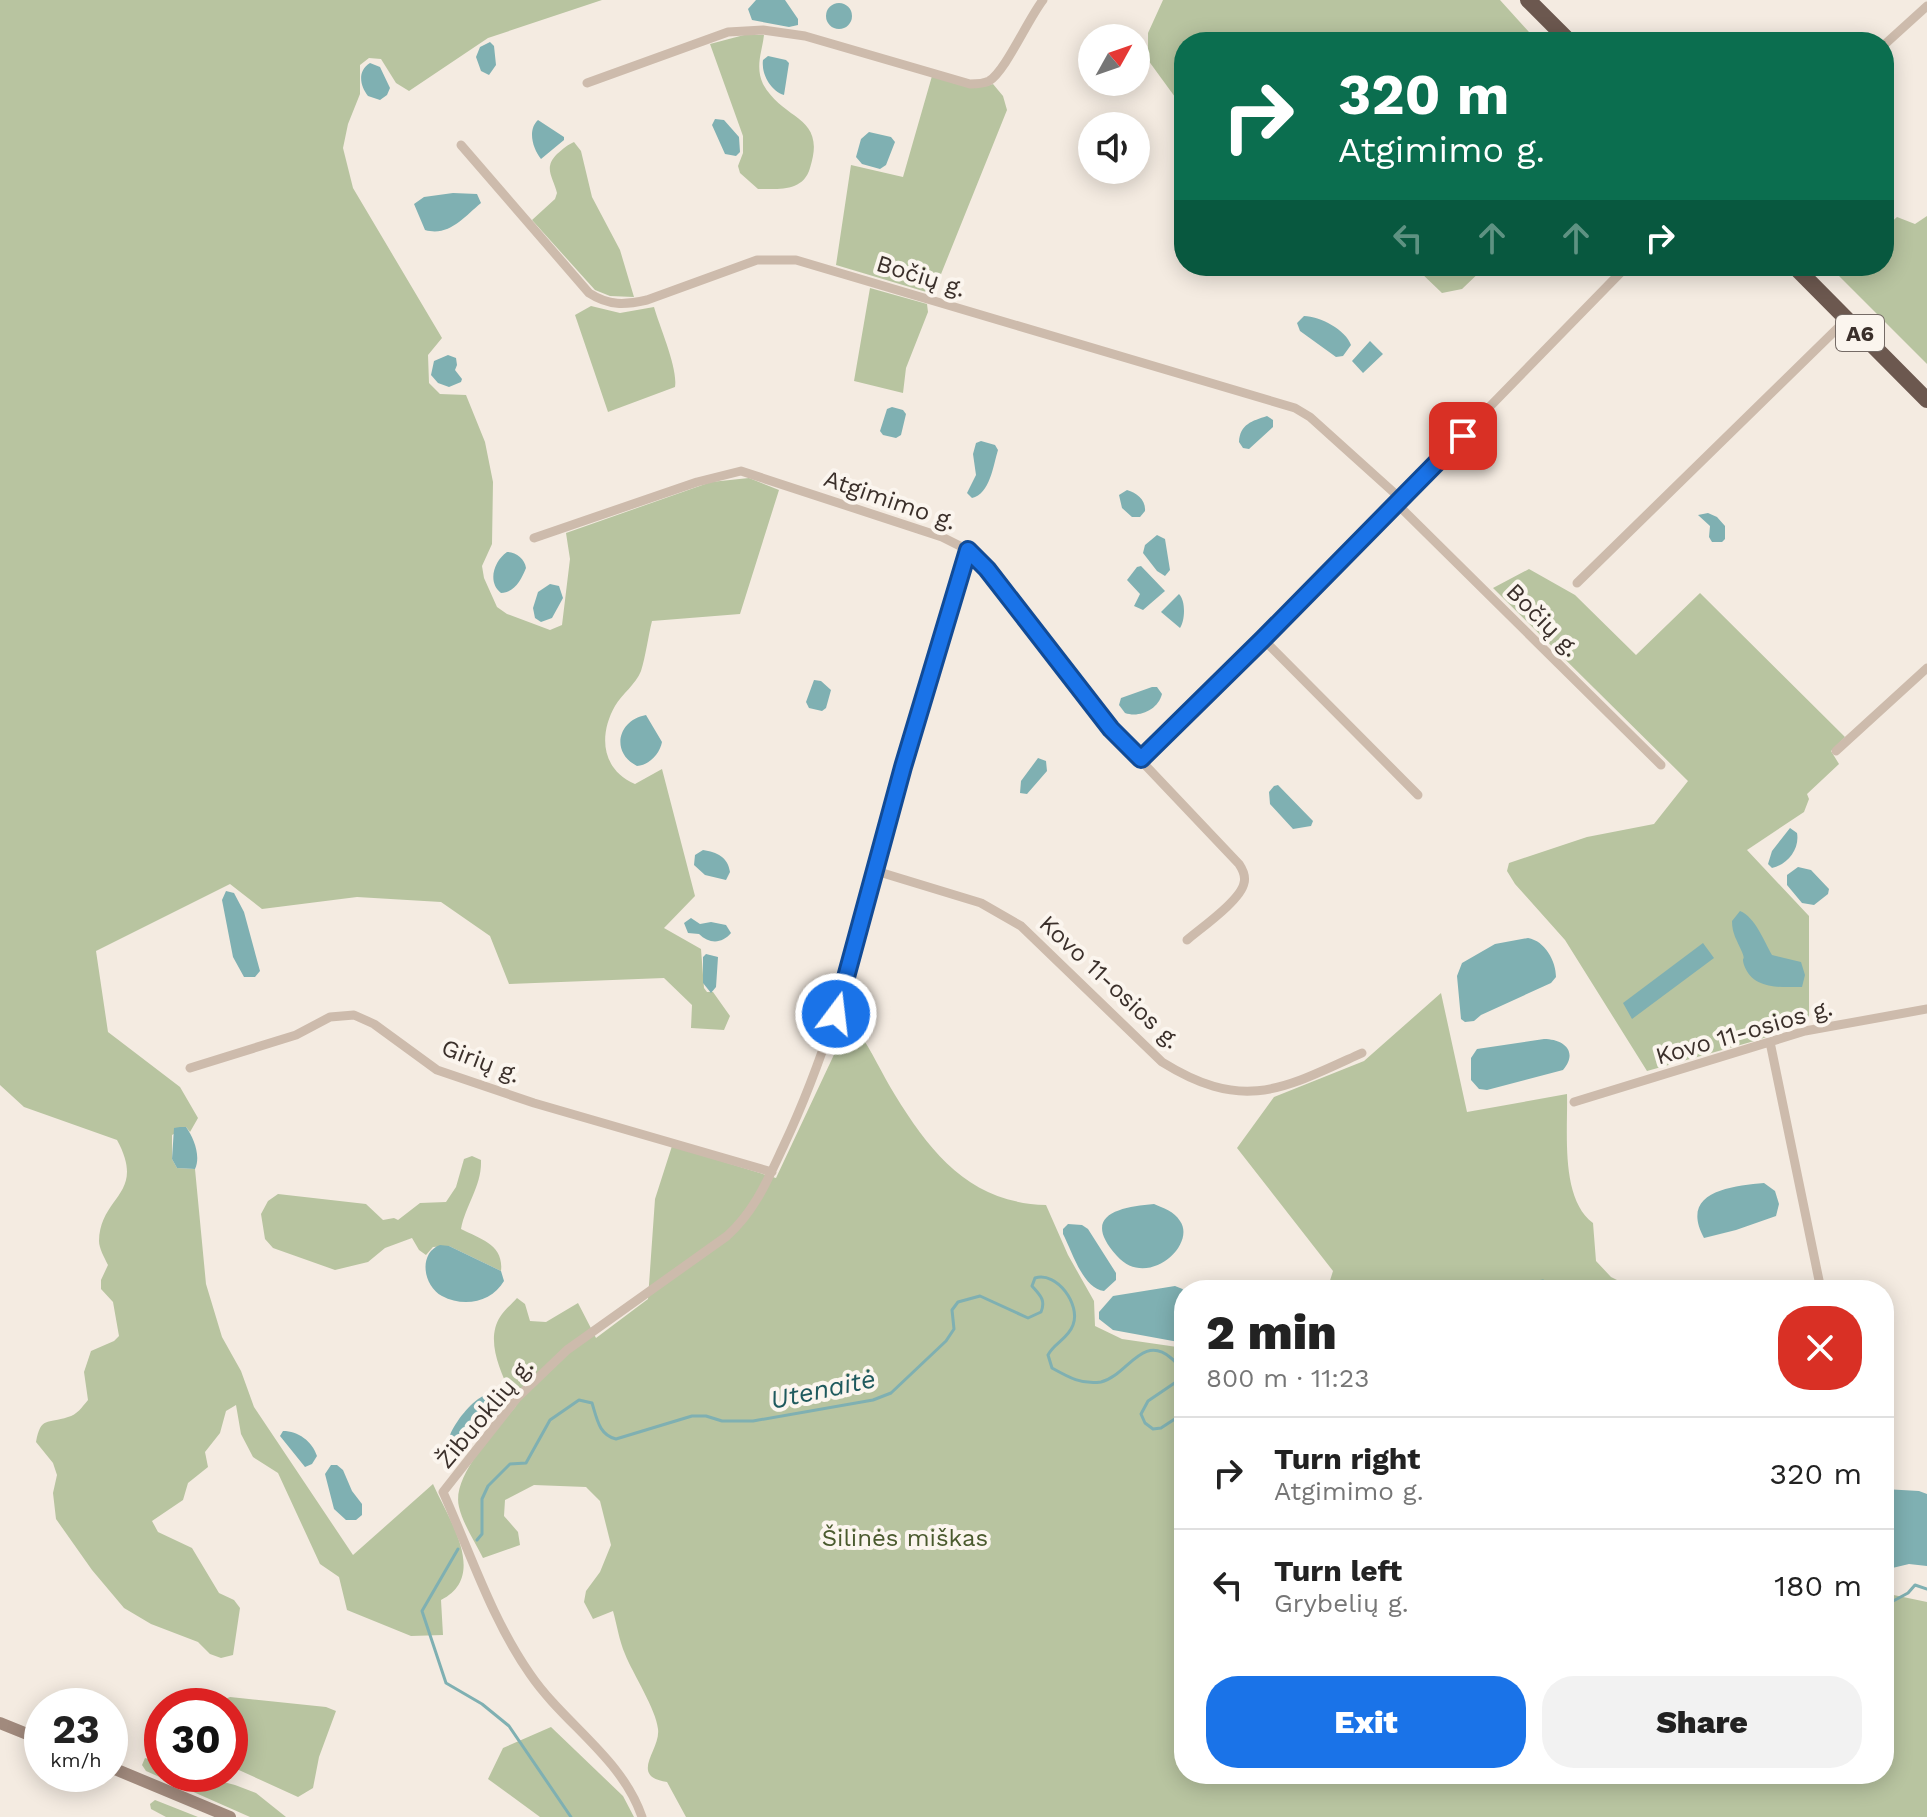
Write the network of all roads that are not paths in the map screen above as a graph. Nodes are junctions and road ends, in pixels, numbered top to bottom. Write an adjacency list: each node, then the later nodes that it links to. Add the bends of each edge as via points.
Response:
1 (1043, 0): 6 (street, via 1004,65 980,84 805,36 763,30 728,32)
2 (1528, 0): 4 (highway)
3 (1927, 6): 5 (street)
4 (1560, 32)
5 (1894, 36)
6 (587, 83)
7 (461, 145): 12 (street, Bočių g., via 589,293 609,303 647,300 757,260 796,260 1295,408 1320,425)
8 (1617, 276): 12 (street)
9 (1804, 276): 10 (highway, A6)
10 (1847, 319): 11 (highway, A6); 15 (street)
11 (1927, 400)
12 (1399, 502): 16 (street); 20 (street, Bočių g.)
13 (534, 538): 14 (street, Atgimimo g., via 741,471)
14 (968, 550): 19 (street, Atgimimo g.); 22 (street)
15 (1577, 583)
16 (1263, 639): 19 (street); 21 (street)
17 (1927, 668): 18 (street)
18 (1836, 751)
19 (1141, 759): 23 (street, Atgimimo g., via 1244,873 1239,894)
20 (1661, 765)
21 (1418, 795)
22 (876, 871): 26 (street, Kovo 11-osios g., via 981,903 1011,919 1162,1062 1210,1085 1235,1093 1278,1090); 29 (street, via 820,1064)
23 (1187, 940)
24 (1927, 1009): 25 (street, Kovo 11-osios g.)
25 (1770, 1042): 28 (street, Kovo 11-osios g.); 30 (street)
26 (1362, 1053)
27 (190, 1068): 29 (street, Girių g., via 296,1035 330,1017 354,1015 437,1070)
28 (1574, 1102)
29 (772, 1172): 35 (street, Žibuoklių g., via 735,1229 567,1350 517,1398 443,1492 513,1648 549,1700 628,1784)
30 (1819, 1280)
31 (0, 1723): 32 (main road)
32 (24, 1733)
33 (128, 1774): 34 (main road)
34 (230, 1817)
35 (642, 1817)

